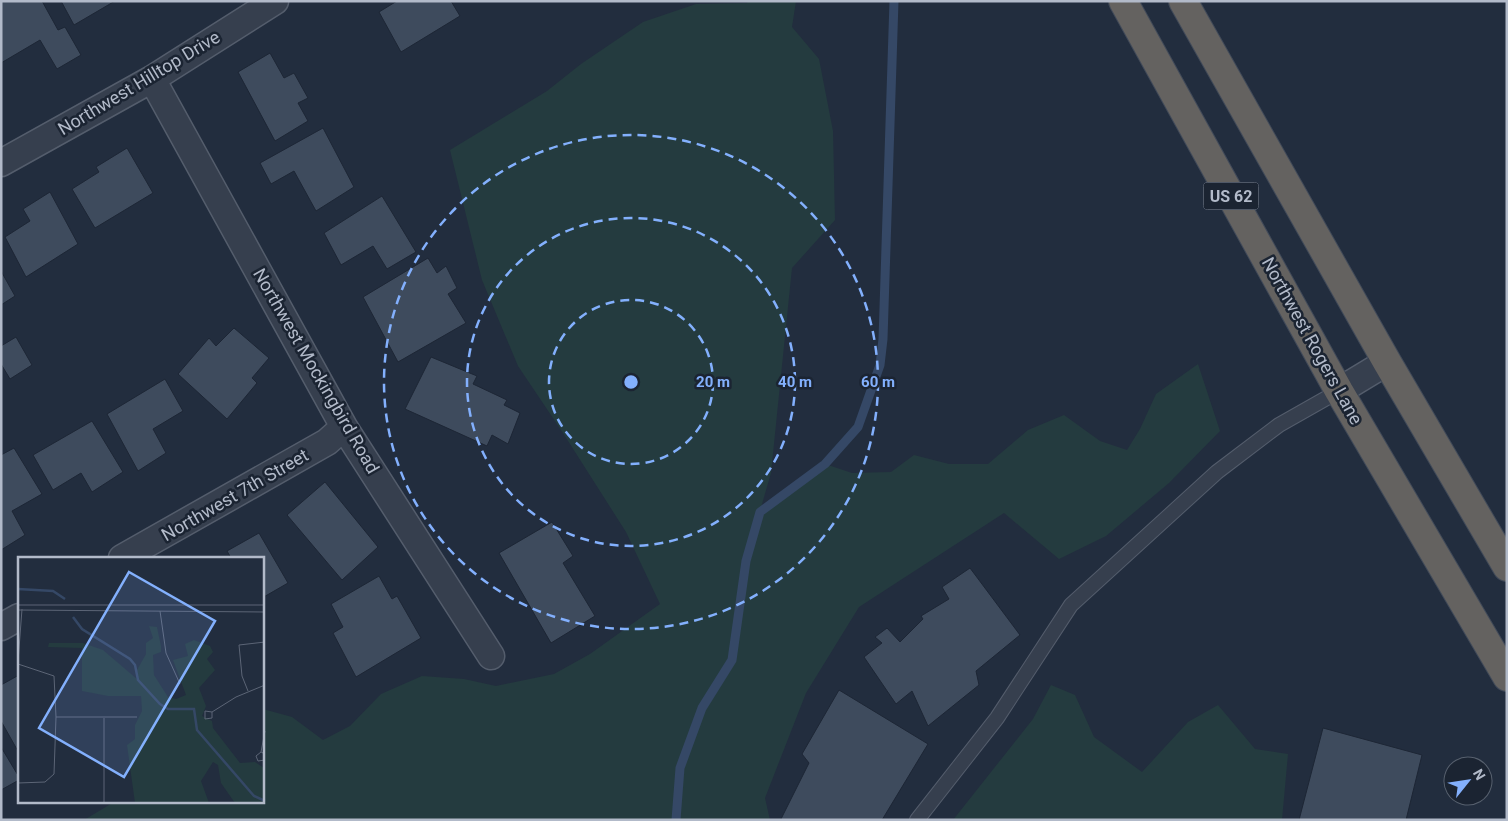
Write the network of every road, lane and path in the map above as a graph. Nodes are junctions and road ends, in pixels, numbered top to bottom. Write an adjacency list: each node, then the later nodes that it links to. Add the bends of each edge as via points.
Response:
1 (275, 1): 4 (street, Northwest Hilltop Drive)
2 (1123, 1): 7 (highway, Northwest Rogers Lane / US 62)
3 (1184, 1): 6 (highway, US 62)
4 (152, 79): 5 (street, Northwest Hilltop Drive); 8 (street, Northwest Mockingbird Road)
5 (1, 163)
6 (1388, 362): 7 (street); 10 (highway, US 62)
7 (1339, 391): 14 (highway, Northwest Rogers Lane / US 62); 15 (lane, via 1279,425 1217,472 1071,605 997,718)
8 (344, 427): 9 (street, Northwest 7th Street, via 327,442); 13 (street, Northwest Mockingbird Road)
9 (124, 557)
10 (1507, 567)
11 (18, 618): 12 (street)
12 (1, 627)
13 (491, 656)
14 (1507, 677)
15 (917, 820)

